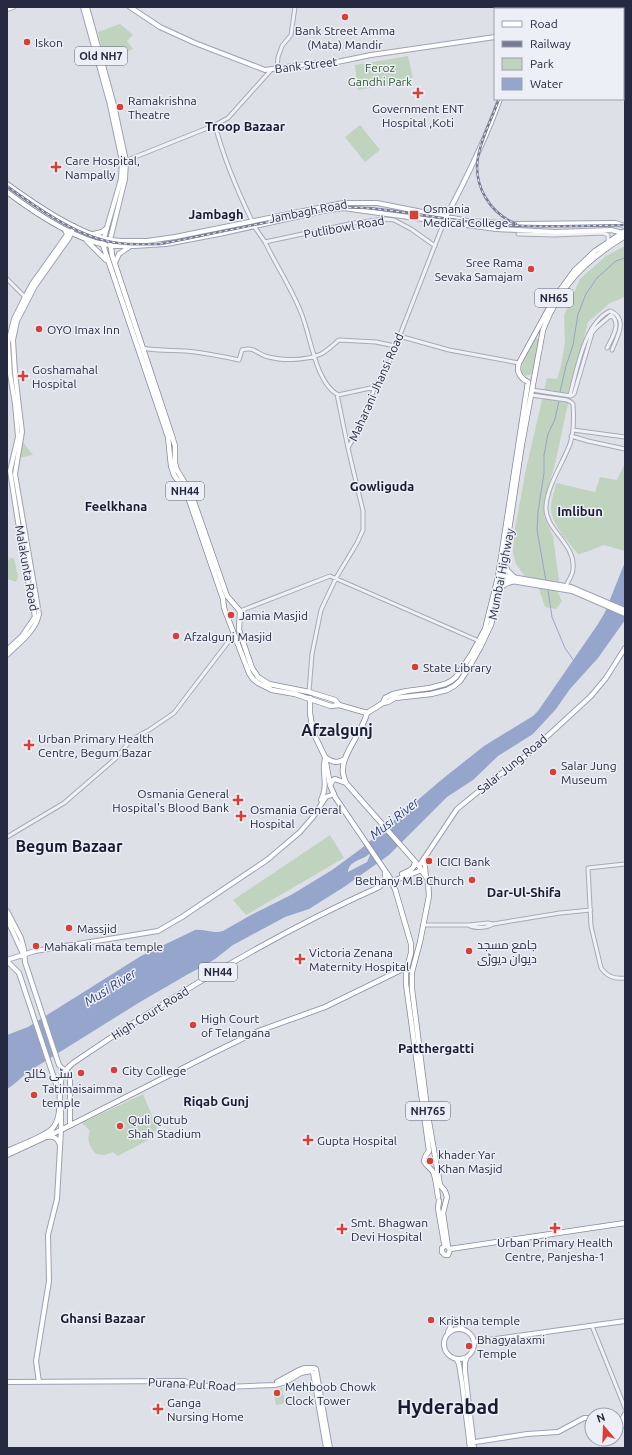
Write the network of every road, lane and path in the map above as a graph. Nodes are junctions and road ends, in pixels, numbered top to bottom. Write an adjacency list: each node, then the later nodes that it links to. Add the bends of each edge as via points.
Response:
1 (13, 7): 7 (main road)
2 (83, 7): 14 (main road, Old NH7)
3 (87, 7): 14 (main road, Old NH7, via 114,105)
4 (130, 7): 8 (main road, Bank Street)
5 (138, 7): 8 (street)
6 (295, 7): 11 (street, via 291,35 280,52)
7 (7, 9)
8 (135, 11): 10 (main road, Bank Street, via 194,43 256,67)
9 (494, 37): 11 (main road, Bank Street)
10 (272, 69): 11 (main road, Bank Street); 13 (street, via 228,118)
11 (277, 69)
12 (500, 100): 22 (main road)
13 (215, 125): 14 (street); 23 (street, via 220,146)
14 (124, 161): 29 (main road, Old NH7); 37 (main road, Old NH7, via 125,179)
15 (7, 184): 26 (highway)
16 (7, 192): 30 (highway)
17 (347, 203): 18 (main road); 19 (main road, Jambagh Road, via 377,203); 23 (main road, Jambagh Road)
18 (345, 208): 20 (main road); 27 (main road)
19 (406, 208): 21 (main road); 22 (main road, Jambagh Road)
20 (383, 213): 21 (main road); 25 (street, via 398,217)
21 (411, 216): 24 (main road)
22 (446, 216): 28 (main road, Jambagh Road, via 518,224 615,223)
23 (252, 221): 40 (main road, Jambagh Road)
24 (444, 222): 32 (main road, via 509,230 611,230); 43 (street, Maharani Jhansi Road)
25 (400, 223): 38 (street, Putlibowl Road, via 386,219 354,223); 43 (street, Putlibowl Road)
26 (74, 226): 31 (main road); 34 (highway)
27 (254, 226): 38 (street); 40 (main road, via 166,244)
28 (625, 226)
29 (107, 228): 34 (highway, via 99,234); 35 (main road, Old NH7)
30 (65, 230): 31 (highway); 47 (main road, Malakunta Road, via 64,239)
31 (72, 233): 36 (highway); 55 (main road, via 35,286 17,321 14,340)
32 (624, 233): 39 (highway, NH65); 57 (highway, Mumbai Highway / NH65, via 590,260 561,294 548,317)
33 (518, 234): 39 (street, via 603,233 608,235)
34 (92, 235): 35 (highway)
35 (104, 238): 37 (highway); 41 (main road, Old NH7)
36 (85, 239): 41 (highway); 44 (highway)
37 (110, 240): 40 (main road, Jambagh Road); 42 (highway, NH44)
38 (265, 242): 53 (street, via 301,312)
39 (608, 242): 54 (highway, NH65, via 584,261 561,288)
40 (133, 244): 42 (main road); 45 (main road, via 119,254)
41 (103, 245): 42 (highway); 44 (highway, NH44)
42 (110, 246): 45 (highway, NH44)
43 (434, 246): 48 (street, Maharani Jhansi Road)
44 (108, 263): 76 (highway, NH44, via 168,437 170,466 187,494)
45 (115, 263): 50 (highway, NH44)
46 (7, 279): 47 (street)
47 (25, 298): 56 (main road, Malakunta Road, via 8,343)
48 (399, 336): 49 (street, Maharani Jhansi Road); 54 (street, via 450,350)
49 (395, 346): 53 (street, via 339,340); 59 (street, Maharani Jhansi Road, via 389,363)
50 (143, 348): 53 (street, via 195,352 238,360 242,350 248,348 277,359); 76 (highway, NH44, via 172,436 177,470 191,493)
51 (607, 348): 62 (street, via 617,324 611,315 592,333 576,390 574,394)
52 (612, 350): 62 (street, via 621,327 619,319 610,311 590,332)
53 (315, 356): 61 (street, via 321,374)
54 (519, 363): 58 (highway, via 518,374)
55 (15, 373): 56 (main road); 80 (main road, via 22,432 15,474 39,614 35,625)
56 (8, 374): 80 (main road, Malakunta Road, via 15,404 18,437 10,471 35,617)
57 (535, 378): 58 (highway); 60 (highway, Mumbai Highway / NH65)
58 (528, 382): 69 (highway, Mumbai Highway / NH65)
59 (375, 387): 61 (street); 66 (street, Maharani Jhansi Road, via 360,426)
60 (531, 393): 62 (street, via 538,391); 63 (street, via 571,402); 68 (highway, Mumbai Highway / NH65)
61 (337, 394): 66 (street)
62 (568, 395)
63 (573, 430): 64 (street); 65 (street)
64 (571, 436): 67 (street); 72 (street, via 551,486 546,508 550,521 572,552 573,571)
65 (625, 437)
66 (348, 448): 70 (street, Maharani Jhansi Road, via 364,523 357,543)
67 (625, 449)
68 (504, 559): 69 (highway, Mumbai Highway / NH65); 71 (highway, via 507,570)
69 (500, 577): 71 (main road); 74 (highway, Mumbai Highway / NH65); 82 (highway, Mumbai Highway / NH65)
70 (336, 578): 78 (street, via 321,578); 82 (street); 87 (street, Maharani Jhansi Road, via 321,610 312,654)
71 (515, 580): 73 (main road); 74 (highway, via 505,584)
72 (566, 586): 73 (main road); 75 (main road)
73 (557, 587): 75 (main road)
74 (498, 592): 88 (highway, Mumbai Highway / NH65, via 488,631 460,681 447,690)
75 (582, 593): 77 (main road); 79 (main road)
76 (226, 598): 78 (highway, NH44); 81 (highway, NH44, via 224,608)
77 (625, 610)
78 (240, 611): 87 (highway, via 239,630 252,668 258,677 269,684)
79 (625, 614)
80 (27, 632): 84 (main road, Malakunta Road); 85 (main road)
81 (234, 632): 89 (highway, NH44, via 253,679 272,690 282,690); 99 (street, via 174,713 131,740 116,759 64,802)
82 (479, 641): 86 (highway, Mumbai Highway / NH65, via 456,677 445,684)
83 (625, 648): 100 (main road, Salar Jung Road, via 606,678 590,696 527,755 457,809)
84 (7, 650)
85 (7, 655)
86 (426, 688): 88 (highway); 90 (highway, Mumbai Highway / NH65, via 393,694)
87 (309, 692): 91 (highway, via 335,700)
88 (427, 694): 90 (highway, Mumbai Highway / NH65, via 395,698)
89 (310, 698): 91 (highway, via 331,706); 93 (highway, via 312,728)
90 (383, 703): 92 (highway, Mumbai Highway)
91 (339, 705): 92 (highway)
92 (367, 713): 94 (highway, via 365,723)
93 (325, 757): 94 (highway, via 335,762); 96 (highway); 98 (main road, via 325,792)
94 (345, 759): 95 (highway, via 342,768)
95 (346, 783): 96 (highway, via 335,779); 102 (highway)
96 (330, 785): 97 (highway)
97 (334, 796): 98 (main road, via 326,797); 101 (highway)
98 (310, 819): 113 (main road, via 290,842 267,860 158,931)
99 (7, 837)
100 (424, 858): 102 (main road, Salar Jung Road); 104 (main road)
101 (382, 864): 105 (highway); 122 (highway, High Court Road / NH44, via 386,879 379,887 323,913 232,963 118,1033)
102 (417, 864): 104 (highway); 105 (highway, via 413,869); 106 (highway)
103 (625, 864): 107 (street, via 588,868)
104 (426, 876): 110 (highway, via 429,896)
105 (390, 878): 106 (highway)
106 (394, 885): 112 (highway)
107 (591, 910): 110 (street, via 472,928 468,925); 120 (street, via 592,932 601,968 615,979)
108 (7, 911): 113 (main road, via 21,938)
109 (7, 919): 113 (main road)
110 (423, 925): 111 (highway)
111 (420, 942): 112 (highway, via 417,946); 115 (highway)
112 (411, 944): 117 (highway)
113 (23, 955): 114 (main road); 116 (main road)
114 (7, 960): 118 (main road)
115 (414, 963): 117 (highway); 128 (highway, NH765, via 413,1000)
116 (27, 970): 118 (main road); 122 (main road, via 59,1065)
117 (406, 970): 119 (highway); 121 (highway, NH765)
118 (19, 973): 123 (main road, via 52,1070)
119 (392, 974): 121 (highway, via 402,976); 124 (highway, via 325,1007 256,1032)
120 (625, 978)
121 (406, 984): 128 (highway, NH765)
122 (65, 1070): 123 (highway); 124 (main road, via 70,1075)
123 (60, 1102): 125 (highway); 129 (highway, via 56,1122 52,1128)
124 (70, 1125): 125 (highway)
125 (61, 1130): 126 (highway); 127 (main road)
126 (47, 1137): 127 (main road, via 57,1138); 130 (highway)
127 (60, 1147): 142 (main road, via 57,1199 48,1235 49,1281 36,1361)
128 (431, 1150): 131 (highway, NH765); 131 (highway, NH765, via 425,1156 425,1164 434,1173)
129 (7, 1151)
130 (7, 1155)
131 (438, 1186): 133 (highway, NH765, via 438,1208); 133 (highway, NH765, via 445,1191 447,1197 443,1213)
132 (625, 1223): 133 (highway)
133 (448, 1247)
134 (625, 1321): 135 (main road)
135 (592, 1326): 138 (main road); 144 (street)
136 (464, 1330): 137 (main road, via 454,1330); 137 (main road, via 454,1320); 138 (main road, via 470,1334)
137 (447, 1334): 140 (main road, via 444,1339 445,1352)
138 (474, 1342): 139 (main road, via 474,1347)
139 (467, 1356): 140 (main road); 146 (main road, via 465,1371)
140 (457, 1360): 146 (main road)
141 (7, 1382): 142 (main road, Purana Pul Road)
142 (39, 1382): 143 (main road, Purana Pul Road, via 185,1381 192,1385 225,1387)
143 (272, 1384): 147 (main road, Purana Pul Road, via 286,1382 311,1370); 148 (main road, via 304,1368 316,1369)
144 (625, 1408)
145 (584, 1418): 146 (main road, via 558,1432 527,1434)
146 (471, 1444): 149 (main road)
147 (326, 1448)
148 (330, 1448)
149 (474, 1448)

